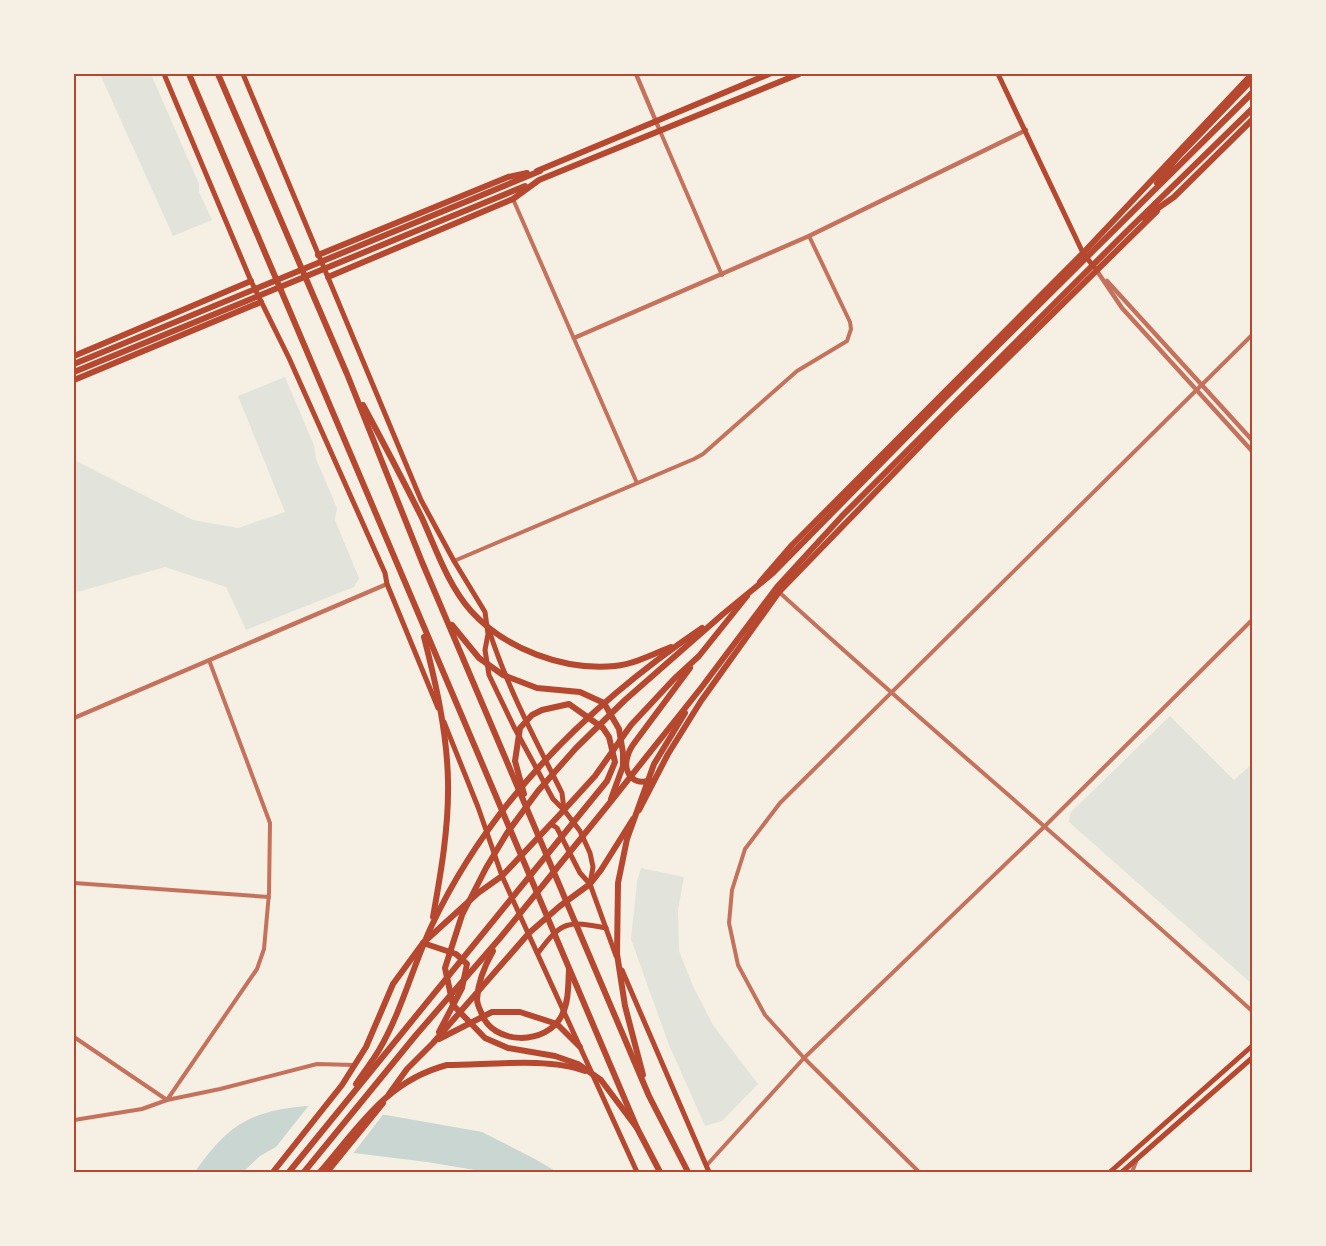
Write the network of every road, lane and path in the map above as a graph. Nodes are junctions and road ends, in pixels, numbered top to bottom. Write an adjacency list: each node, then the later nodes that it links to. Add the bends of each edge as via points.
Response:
1 (164, 74): 28 (main road)
2 (189, 74): 46 (main road)
3 (218, 74): 35 (main road)
4 (243, 74): 24 (main road)
5 (636, 74): 15 (street)
6 (769, 74): 15 (main road)
7 (799, 74): 17 (main road)
8 (998, 74): 16 (main road)
9 (1252, 74): 23 (main road)
10 (1252, 80): 20 (main road)
11 (1252, 93): 20 (main road)
12 (1252, 109): 21 (main road)
13 (1252, 115): 25 (main road)
14 (1252, 120): 21 (main road, via 1174,197)
15 (656, 121): 17 (street); 18 (main road)
16 (1026, 130): 22 (street); 23 (main road)
17 (660, 131): 19 (main road, via 539,180); 26 (street)
18 (540, 171): 24 (main road, via 508,177); 33 (main road)
19 (513, 195): 27 (main road); 31 (street); 34 (main road)
20 (1138, 207): 45 (main road, via 782,565)
21 (1127, 231): 53 (main road, via 843,515 777,587)
22 (809, 236): 26 (street); 41 (street, via 850,322 847,341 797,371 704,454)
23 (1083, 253): 25 (main road); 51 (main road, via 792,545)
24 (318, 255): 27 (main road)
25 (1097, 271): 37 (street); 38 (street, via 1122,308); 44 (main road, via 954,411)
26 (722, 275): 31 (street)
27 (328, 277): 42 (main road, via 421,500)
28 (251, 281): 29 (main road); 32 (main road)
29 (261, 303): 36 (main road); 43 (main road, via 347,487)
30 (1252, 335): 37 (street)
31 (574, 338): 41 (street)
32 (74, 356)
33 (74, 364)
34 (74, 372)
35 (347, 374): 47 (main road); 50 (main road, via 458,594 485,625 528,652 594,666 617,666)
36 (74, 380)
37 (1201, 385): 38 (street); 39 (street)
38 (1196, 390): 40 (street); 54 (street)
39 (1252, 441)
40 (1252, 451)
41 (638, 483): 42 (street)
42 (454, 561): 48 (main road)
43 (387, 584): 52 (street); 62 (main road, via 462,766)
44 (779, 592): 54 (street); 56 (main road, via 700,701)
45 (723, 614): 50 (main road); 81 (main road, via 625,700 538,791 486,868 462,915 445,968 453,1005 484,1038 508,1048 578,1064)
46 (420, 618): 66 (main road, via 440,699 448,780 443,860); 72 (main road)
47 (447, 619): 57 (main road, via 478,657 503,675 537,688 580,692 604,703 619,729 623,753 623,766); 59 (main road)
48 (486, 620): 58 (main road, via 514,698 562,793); 58 (main road, via 489,675 553,799)
49 (1252, 620): 61 (street)
50 (680, 643): 66 (main road, via 593,712 510,798 465,865)
51 (699, 656): 56 (main road, via 628,754 630,777 644,783); 58 (main road, via 631,725 595,776)
52 (209, 660): 55 (street); 65 (street, via 270,823)
53 (701, 688): 57 (main road); 82 (main road, via 654,764 627,839 618,883 617,954 625,1006)
54 (892, 695): 61 (street); 78 (street, via 780,803 745,849 732,890 729,923 738,965 765,1015)
55 (74, 718)
56 (656, 778): 64 (main road)
57 (608, 805): 69 (main road)
58 (564, 810): 60 (main road); 64 (main road, via 580,831 590,854)
59 (532, 821): 82 (main road); 84 (main road, via 515,760 520,728 542,710 570,704 609,737 615,762 607,781)
60 (551, 824): 62 (main road); 64 (main road)
61 (1044, 827): 73 (street); 78 (street)
62 (502, 876): 68 (main road); 70 (main road)
63 (74, 883): 65 (street)
64 (590, 884): 67 (main road); 68 (main road)
65 (269, 897): 83 (street, via 264,949 257,969)
66 (432, 925): 84 (main road, via 379,1049)
67 (606, 928): 71 (main road, via 581,922 568,925 556,931); 88 (main road)
68 (528, 933): 71 (main road); 75 (main road)
69 (500, 938): 72 (main road, via 484,966 477,1000 483,1019 495,1032 511,1038 529,1038 548,1030 561,1017 568,997); 92 (main road)
70 (423, 943): 75 (main road, via 456,954 467,964 462,988); 80 (main road, via 393,984)
71 (538, 953): 77 (main road)
72 (569, 966): 86 (main road)
73 (1252, 1011)
74 (74, 1037): 83 (street)
75 (433, 1043): 77 (main road, via 492,1012 520,1012 557,1024); 94 (main road, via 407,1069)
76 (1252, 1046): 100 (main road)
77 (580, 1047): 95 (main road)
78 (804, 1058): 88 (street); 99 (street)
79 (1252, 1058): 87 (main road)
80 (355, 1065): 83 (street, via 317,1064); 90 (main road)
81 (599, 1079): 86 (main road); 93 (main road, via 576,1068 549,1064 447,1065 431,1070 410,1078 383,1099)
82 (649, 1096): 97 (main road)
83 (166, 1100): 85 (street, via 142,1109)
84 (334, 1116): 91 (main road)
85 (74, 1120)
86 (637, 1128): 96 (main road)
87 (1137, 1159): 89 (main road); 101 (street)
88 (705, 1166): 98 (main road)
89 (1124, 1171)
90 (273, 1173)
91 (289, 1173)
92 (304, 1173)
93 (320, 1173)
94 (327, 1173)
95 (637, 1173)
96 (660, 1173)
97 (688, 1173)
98 (709, 1173)
99 (920, 1173)
100 (1109, 1173)
101 (1132, 1173)

